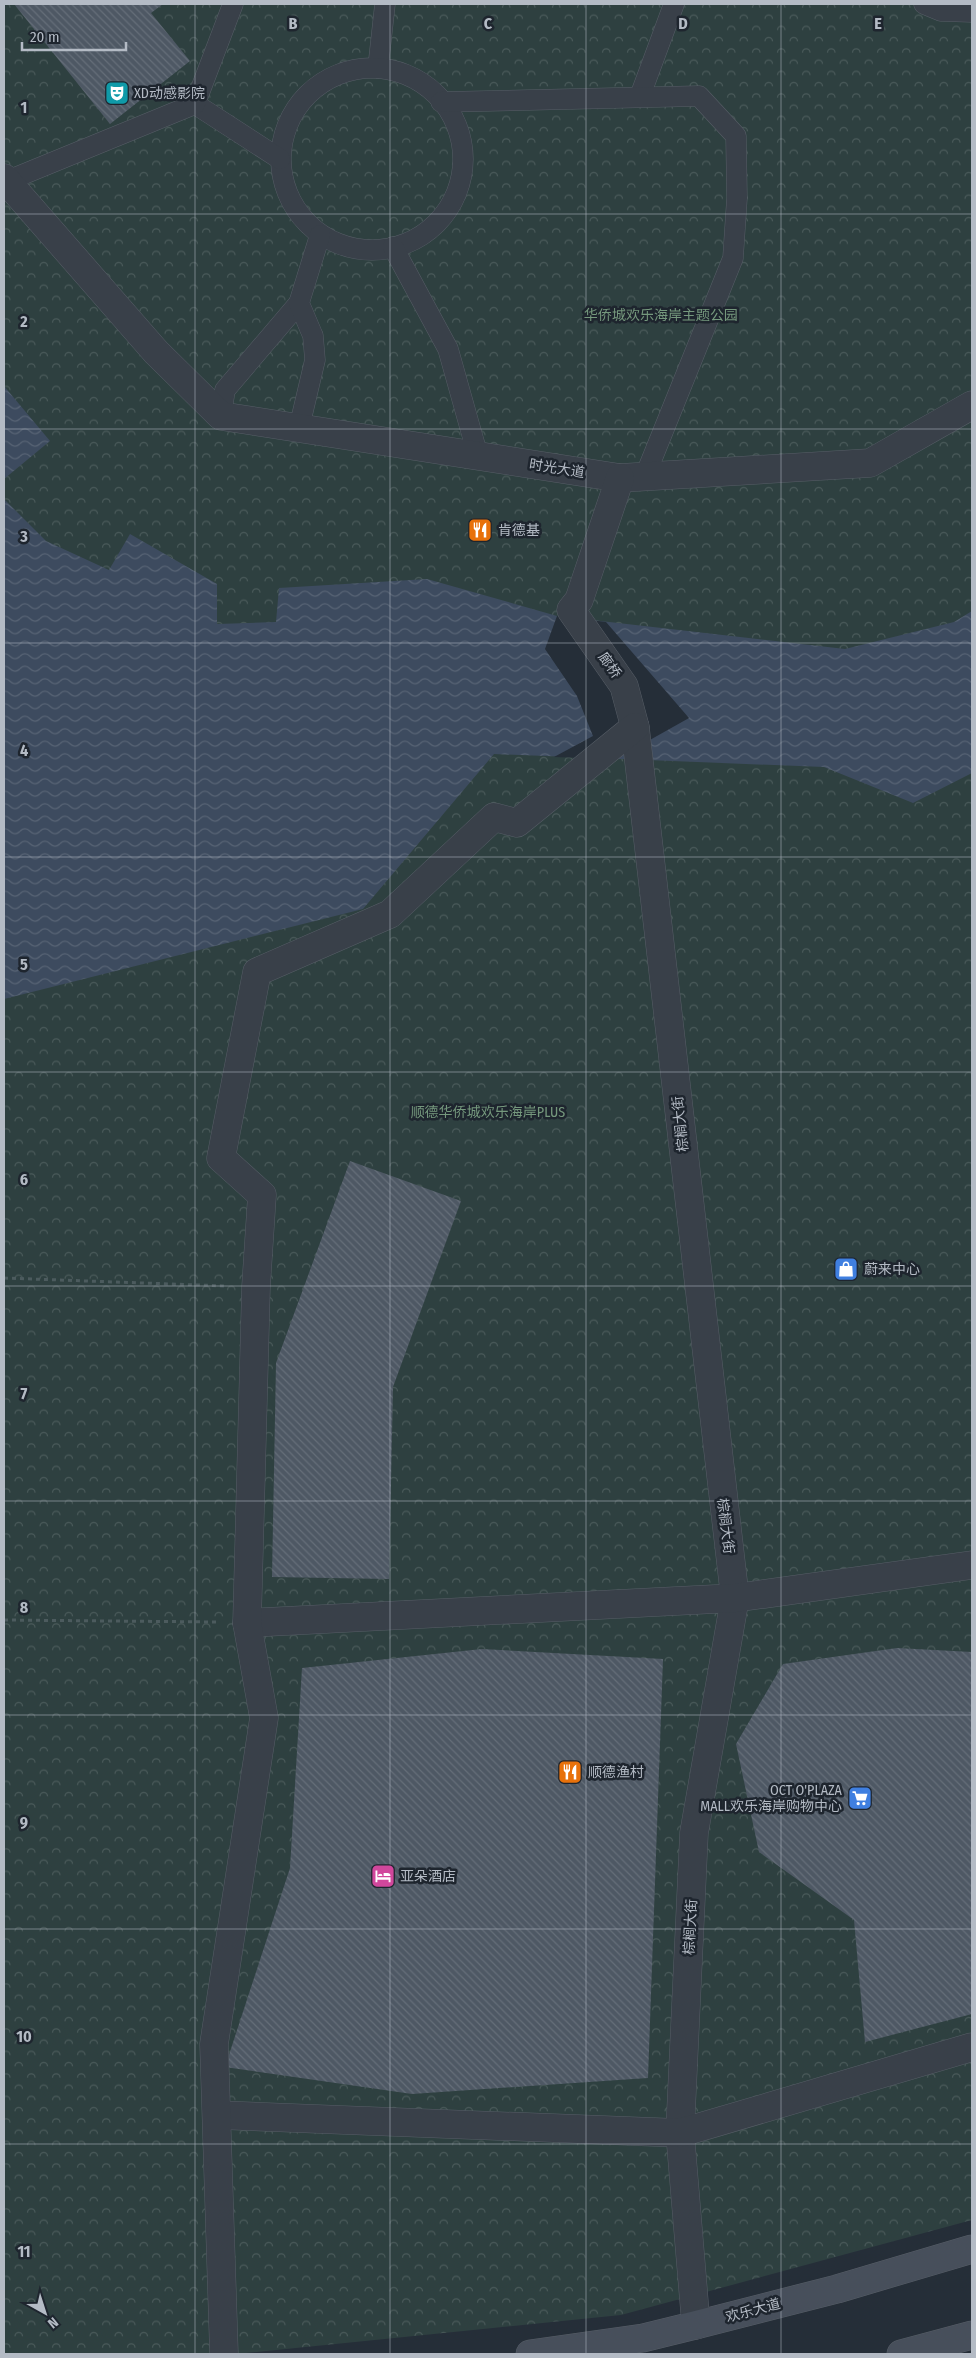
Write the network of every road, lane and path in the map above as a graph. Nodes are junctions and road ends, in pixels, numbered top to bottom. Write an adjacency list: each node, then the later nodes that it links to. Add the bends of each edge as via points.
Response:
1 (233, 4): 9 (lane)
2 (385, 4): 6 (lane)
3 (674, 4): 7 (lane)
4 (924, 4): 5 (lane, via 941,11)
5 (972, 12)
6 (378, 68): 8 (lane, via 407,75 432,91); 10 (lane, via 348,71 321,83 299,104 285,130)
7 (640, 96): 8 (lane); 19 (lane, via 699,96 736,136 737,198 733,258)
8 (442, 102): 13 (lane, via 451,114 462,142 460,180 452,202 434,226 408,243)
9 (195, 104): 10 (lane); 11 (lane)
10 (280, 160): 12 (lane, via 285,189 298,215)
11 (5, 180): 16 (street, via 156,352)
12 (320, 235): 13 (lane, via 348,248 378,250); 14 (lane)
13 (393, 247): 18 (lane, via 448,349)
14 (299, 303): 16 (lane, via 225,390); 17 (lane, via 313,336 315,360)
15 (972, 405): 19 (street, 时光大道, via 870,463)
16 (221, 416): 17 (street, 时光大道)
17 (299, 428): 18 (street, 时光大道)
18 (478, 456): 19 (street, 时光大道)
19 (633, 477): 20 (street, 廊桥, via 579,600 571,610 624,686)
20 (635, 727): 22 (street, via 517,823 494,817 390,914 257,972 222,1158 262,1195); 24 (street, 棕榈大街)
21 (4, 1278): 22 (path)
22 (256, 1286): 26 (street)
23 (972, 1565): 24 (street)
24 (735, 1598): 26 (street); 29 (street, 棕榈大街, via 694,1833)
25 (4, 1620): 26 (path)
26 (246, 1623): 28 (street, via 264,1718 214,2044)
27 (972, 2047): 29 (street)
28 (217, 2115): 29 (street); 33 (street)
29 (680, 2133): 31 (street, 棕榈大街)
30 (972, 2249): 31 (street, 欢乐大道)
31 (696, 2325): 34 (street, 欢乐大道, via 643,2338)
32 (972, 2335): 35 (street)
33 (224, 2354)
34 (530, 2354)
35 (901, 2354)

